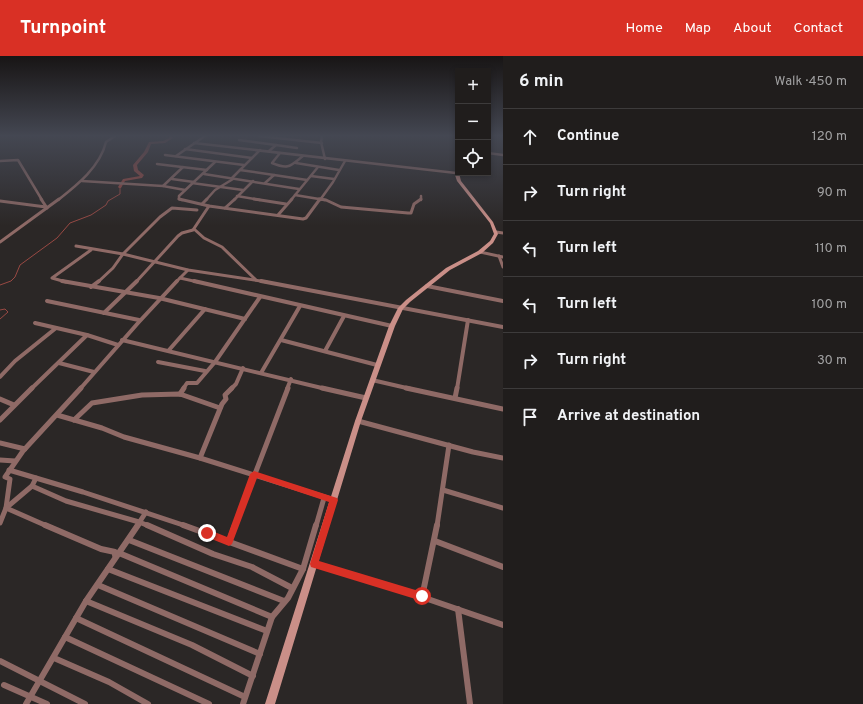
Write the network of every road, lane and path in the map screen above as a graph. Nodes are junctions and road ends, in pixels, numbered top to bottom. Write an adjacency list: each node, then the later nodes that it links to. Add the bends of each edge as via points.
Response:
1 (22, 166): 41 (street)
2 (93, 166): 24 (street)
3 (176, 166): 11 (street)
4 (210, 166): 15 (street)
5 (243, 166): 13 (street)
6 (282, 166): 7 (street)
7 (291, 166)
8 (314, 166): 12 (street)
9 (342, 166): 14 (street)
10 (393, 166): 16 (street)
11 (183, 167): 15 (street); 22 (street)
12 (318, 167): 14 (street); 18 (street)
13 (240, 170): 17 (street); 20 (street)
14 (339, 170): 21 (street)
15 (205, 171): 20 (street); 26 (street)
16 (455, 173)
17 (274, 175): 23 (street); 27 (street)
18 (311, 176): 21 (street); 23 (street)
19 (458, 176): 46 (main road)
20 (232, 178): 25 (street); 29 (street)
21 (334, 178): 36 (street)
22 (174, 179): 26 (street); 28 (street)
23 (307, 180): 30 (street)
24 (82, 181): 28 (street); 41 (street)
25 (252, 181): 27 (street); 32 (street)
26 (193, 182): 29 (street); 31 (street)
27 (265, 183): 30 (street)
28 (163, 186): 31 (street)
29 (220, 187): 32 (street); 38 (street)
30 (300, 189): 33 (street)
31 (185, 190): 38 (street, via 179,196 180,200)
32 (244, 190): 34 (street)
33 (295, 195): 36 (street); 39 (street)
34 (237, 196): 39 (street); 42 (street)
35 (421, 196): 36 (street, via 421,200 414,204 408,213 341,207)
36 (319, 199): 44 (street, via 306,218)
37 (0, 201): 41 (street)
38 (202, 204): 40 (street)
39 (286, 204): 44 (street)
40 (209, 206): 42 (street); 45 (street)
41 (48, 208): 47 (street)
42 (225, 208): 44 (street)
43 (197, 210): 51 (street, via 172,208)
44 (278, 215)
45 (194, 229): 53 (street, via 180,234); 57 (street, via 204,238 222,247)
46 (499, 233): 50 (main road)
47 (0, 242)
48 (76, 246): 49 (street)
49 (91, 250): 51 (street); 59 (street, via 52,277 68,284)
50 (480, 252): 52 (street); 58 (main road, via 456,264)
51 (123, 254): 53 (street); 59 (street, via 102,279)
52 (501, 257): 54 (street)
53 (155, 261): 55 (street); 60 (street)
54 (503, 268)
55 (188, 270): 56 (street); 57 (street)
56 (180, 278): 61 (street); 62 (street)
57 (256, 280): 66 (street)
58 (427, 286): 64 (street); 66 (main road)
59 (91, 287): 60 (street)
60 (127, 292): 62 (street); 68 (street)
61 (260, 297): 65 (street); 70 (street)
62 (159, 298): 67 (street); 71 (street)
63 (47, 301): 68 (street)
64 (503, 301)
65 (300, 306): 69 (street); 79 (street)
66 (401, 308): 72 (street); 74 (main road)
67 (204, 309): 70 (street); 81 (street)
68 (104, 313): 71 (street)
69 (344, 316): 74 (street); 82 (street)
70 (245, 319): 84 (street)
71 (139, 320): 78 (street)
72 (468, 320): 75 (street); 96 (street)
73 (35, 323): 76 (street)
74 (392, 326): 86 (main road)
75 (503, 327)
76 (56, 328): 77 (street); 91 (street)
77 (87, 335): 80 (street); 85 (street)
78 (122, 340): 80 (street); 81 (street)
79 (281, 340): 82 (street); 90 (street)
80 (118, 346): 89 (street)
81 (169, 350): 84 (street)
82 (324, 351): 86 (street)
83 (158, 362): 88 (street)
84 (215, 362): 87 (street); 88 (street)
85 (59, 363): 89 (street); 98 (street)
86 (377, 364): 93 (main road)
87 (242, 368): 90 (street); 99 (street, via 236,384 225,395 226,398)
88 (205, 371): 94 (street, via 197,383 187,383)
89 (94, 372): 101 (street)
90 (261, 373): 92 (street)
91 (0, 376)
92 (291, 379): 95 (street); 113 (street)
93 (372, 380): 95 (main road); 96 (street)
94 (180, 394): 99 (street); 103 (street, via 142,394 100,400 88,405)
95 (366, 398): 104 (main road)
96 (455, 398): 100 (street)
97 (0, 399): 98 (street)
98 (14, 405): 102 (street)
99 (220, 408): 108 (street)
100 (503, 409)
101 (57, 415): 103 (street); 107 (street)
102 (0, 420)
103 (74, 420): 108 (street)
104 (358, 421): 106 (street); 118 (main road)
105 (0, 443): 107 (street)
106 (448, 445): 109 (street); 116 (street)
107 (25, 449): 111 (street)
108 (200, 458): 113 (street)
109 (503, 458)
110 (0, 460): 111 (street)
111 (15, 461): 112 (street)
112 (8, 470): 114 (street); 119 (street, via 5,477 10,479)
113 (254, 474): 117 (street); 126 (street)
114 (36, 478): 115 (street); 121 (street)
115 (32, 486): 119 (street); 122 (street, via 66,501)
116 (443, 490): 120 (street); 125 (street)
117 (324, 498): 118 (street); 131 (street)
118 (334, 500): 128 (main road)
119 (6, 508): 123 (street); 127 (street, via 80,541 101,549 112,550 115,555)
120 (503, 508)
121 (146, 512): 122 (street); 126 (street)
122 (139, 522): 124 (street); 133 (street, via 213,554 252,567)
123 (0, 523)
124 (129, 540): 127 (street); 136 (street)
125 (435, 541): 129 (street); 134 (street)
126 (229, 542): 131 (street)
127 (119, 553): 130 (street); 138 (street)
128 (314, 564): 134 (street); 155 (main road)
129 (503, 567)
130 (108, 569): 132 (street); 141 (street)
131 (303, 569): 133 (street)
132 (98, 585): 135 (street); 143 (street)
133 (292, 588): 136 (street)
134 (422, 596): 137 (street)
135 (86, 602): 139 (street); 146 (street, via 192,645)
136 (284, 602): 138 (street)
137 (458, 609): 140 (street); 156 (street)
138 (272, 617): 141 (street)
139 (76, 618): 142 (street); 149 (street)
140 (503, 625)
141 (267, 631): 143 (street)
142 (65, 638): 144 (street); 154 (street)
143 (260, 654): 146 (street)
144 (54, 658): 147 (street); 153 (street, via 109,682)
145 (0, 661): 147 (street)
146 (253, 676): 149 (street)
147 (40, 682): 150 (street); 152 (street)
148 (4, 685): 150 (street)
149 (244, 700)
150 (28, 701): 151 (street)
151 (47, 704)
152 (85, 704)
153 (148, 704)
154 (209, 704)
155 (270, 704)
156 (470, 704)

